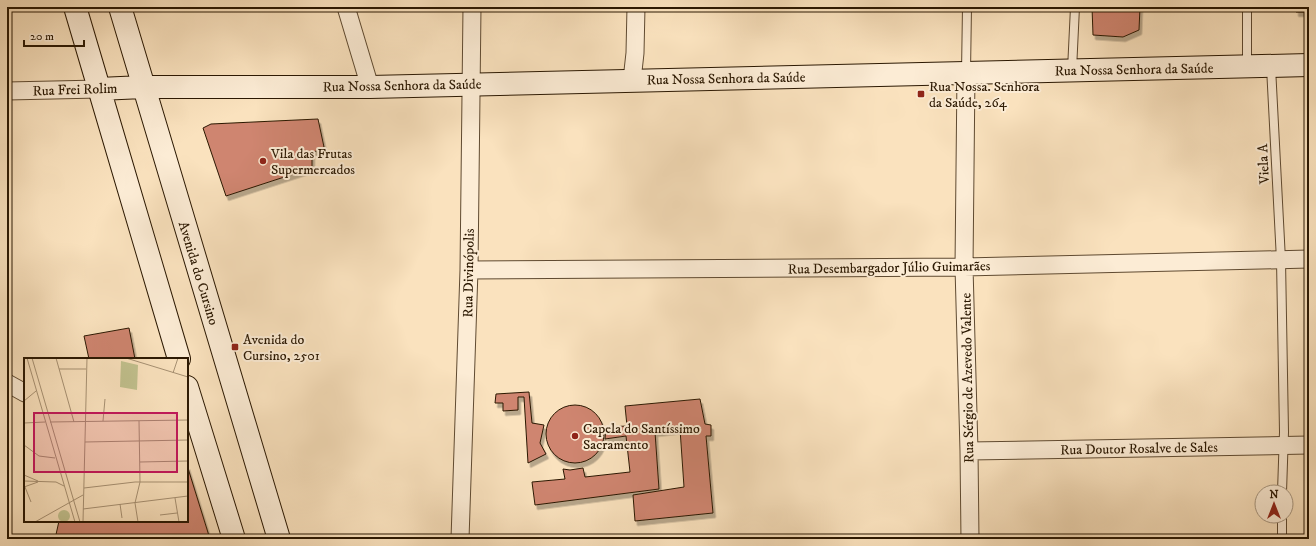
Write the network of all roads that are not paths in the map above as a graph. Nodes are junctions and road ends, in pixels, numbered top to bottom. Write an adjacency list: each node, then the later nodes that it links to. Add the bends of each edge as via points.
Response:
1 (75, 7): 18 (main road)
2 (120, 7): 16 (main road, Avenida do Cursino)
3 (346, 7): 17 (street)
4 (472, 7): 15 (street, Rua Divinópolis)
5 (636, 7): 14 (street)
6 (967, 7): 13 (lane)
7 (1075, 7): 12 (lane)
8 (1246, 7): 11 (lane)
9 (1309, 65): 10 (main road, Rua Nossa Senhora da Saúde)
10 (1271, 66): 11 (main road, Rua Nossa Senhora da Saúde); 21 (lane, Viela A)
11 (1247, 67): 12 (main road, Rua Nossa Senhora da Saúde)
12 (1072, 70): 13 (main road, Rua Nossa Senhora da Saúde)
13 (966, 73): 14 (main road, Rua Nossa Senhora da Saúde); 22 (street, Rua Sérgio de Azevedo Valente)
14 (632, 80): 15 (main road, Rua Nossa Senhora da Saúde)
15 (471, 84): 17 (main road, Rua Nossa Senhora da Saúde); 23 (street, Rua Divinópolis)
16 (143, 87): 17 (main road, Rua Nossa Senhora da Saúde); 18 (main road, Rua Frei Rolim); 35 (main road, Avenida do Cursino)
17 (370, 87)
18 (99, 89): 19 (street, Rua Frei Rolim); 24 (main road)
19 (7, 91)
20 (1309, 259): 21 (street, Rua Desembargador Júlio Guimarães)
21 (1281, 260): 22 (street, Rua Desembargador Júlio Guimarães); 30 (lane, Viela A)
22 (964, 266): 23 (street, Rua Desembargador Júlio Guimarães); 31 (street, Rua Sérgio de Azevedo Valente)
23 (469, 270): 36 (street, Rua Divinópolis)
24 (179, 358)
25 (7, 383): 26 (street)
26 (24, 392)
27 (188, 394): 28 (main road)
28 (191, 414): 34 (main road)
29 (1309, 445): 30 (street, Rua Doutor Rosalve de Sales)
30 (1283, 446): 31 (street, Rua Doutor Rosalve de Sales); 32 (lane, Viela A)
31 (969, 451): 37 (street, Rua Sérgio de Azevedo Valente)
32 (1282, 484)
33 (1282, 524): 38 (lane)
34 (234, 539)
35 (279, 539)
36 (460, 539)
37 (970, 539)
38 (1282, 539)

